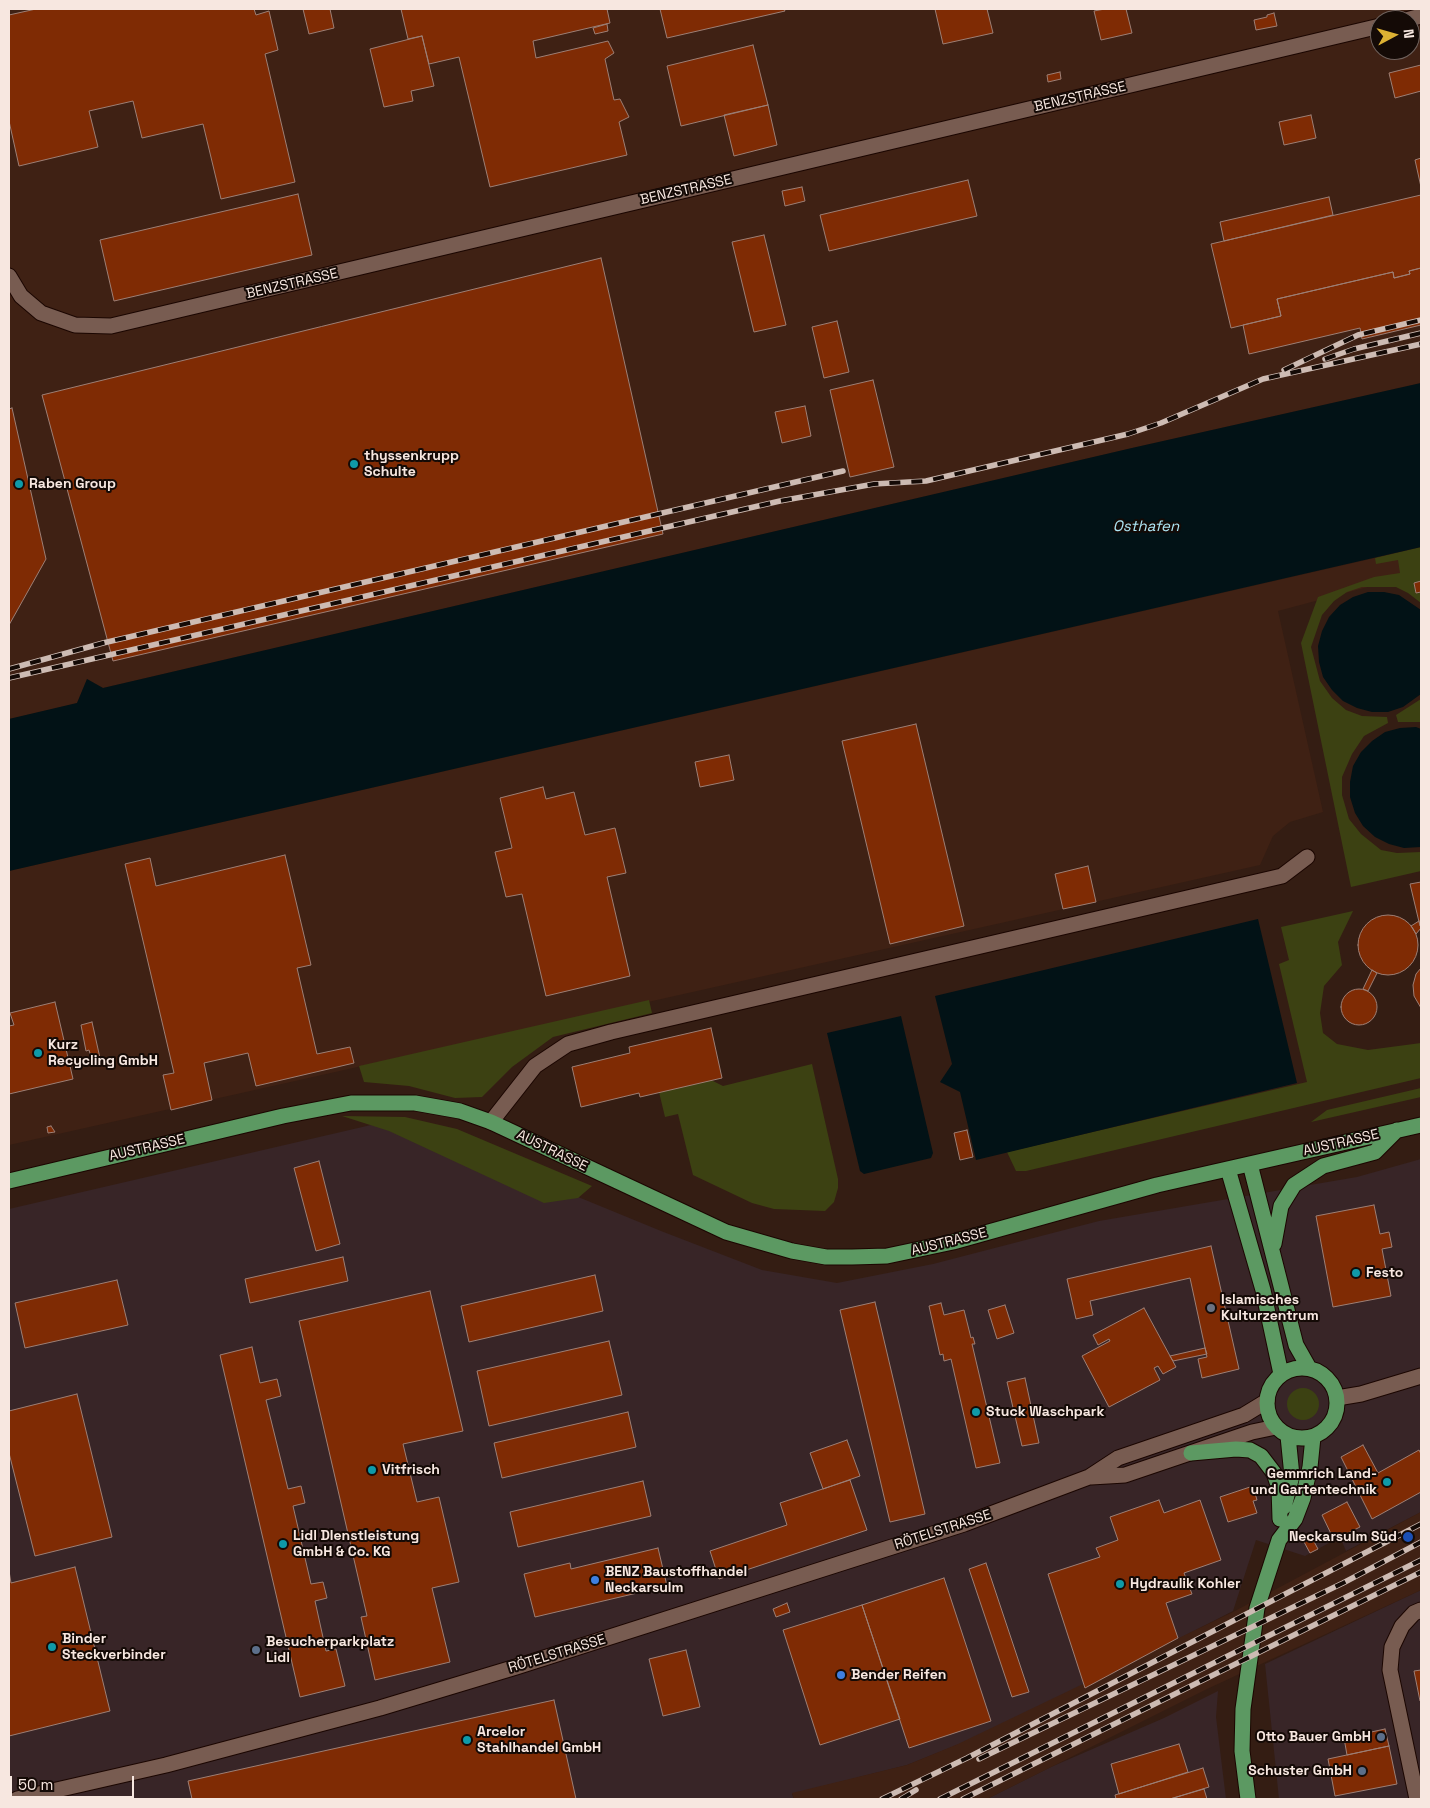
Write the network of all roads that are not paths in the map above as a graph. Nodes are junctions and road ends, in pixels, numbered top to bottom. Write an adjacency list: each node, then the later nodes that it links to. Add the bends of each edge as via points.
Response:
1 (1370, 28): 2 (street, BENZSTRASSE, via 111,326 75,325 41,313 21,296)
2 (9, 276)
3 (1307, 857): 4 (street, via 1282,876 568,1044 535,1066)
4 (491, 1122): 8 (main road, AUSTRASSE, via 726,1232 826,1257 887,1256 944,1244 1156,1185); 9 (main road, AUSTRASSE, via 460,1111 415,1103 352,1103 283,1116)
5 (1421, 1125): 6 (main road, AUSTRASSE)
6 (1397, 1130): 7 (main road, AUSTRASSE); 10 (main road, via 1375,1152 1323,1166 1294,1185 1281,1206)
7 (1250, 1164): 8 (main road, AUSTRASSE); 10 (main road)
8 (1228, 1169): 12 (main road, via 1263,1290)
9 (9, 1181)
10 (1273, 1252): 11 (main road, via 1296,1345)
11 (1309, 1368): 12 (main road, via 1299,1367); 14 (main road, via 1325,1375)
12 (1281, 1374): 15 (main road, via 1271,1386)
13 (1421, 1376): 14 (street)
14 (1337, 1398): 17 (main road, via 1334,1418 1329,1426)
15 (1267, 1401): 16 (main road, via 1268,1410); 19 (street, RÖTELSTRASSE, via 1244,1415 1118,1458)
16 (1282, 1431): 17 (main road, via 1296,1438); 18 (street, RÖTELSTRASSE); 20 (main road, via 1292,1476)
17 (1313, 1437): 21 (main road, via 1302,1498 1295,1519)
18 (1191, 1453): 19 (street, RÖTELSTRASSE, via 1125,1475); 20 (main road, via 1236,1449 1250,1450 1262,1456 1277,1480)
19 (1089, 1477): 23 (street, RÖTELSTRASSE, via 964,1524 516,1667 166,1765)
20 (1280, 1520): 21 (main road)
21 (1279, 1540): 24 (main road, via 1258,1602 1248,1666 1242,1751)
22 (1421, 1610): 25 (street, via 1402,1626 1392,1647 1390,1670)
23 (16, 1799)
24 (1248, 1799)
25 (1417, 1799)

